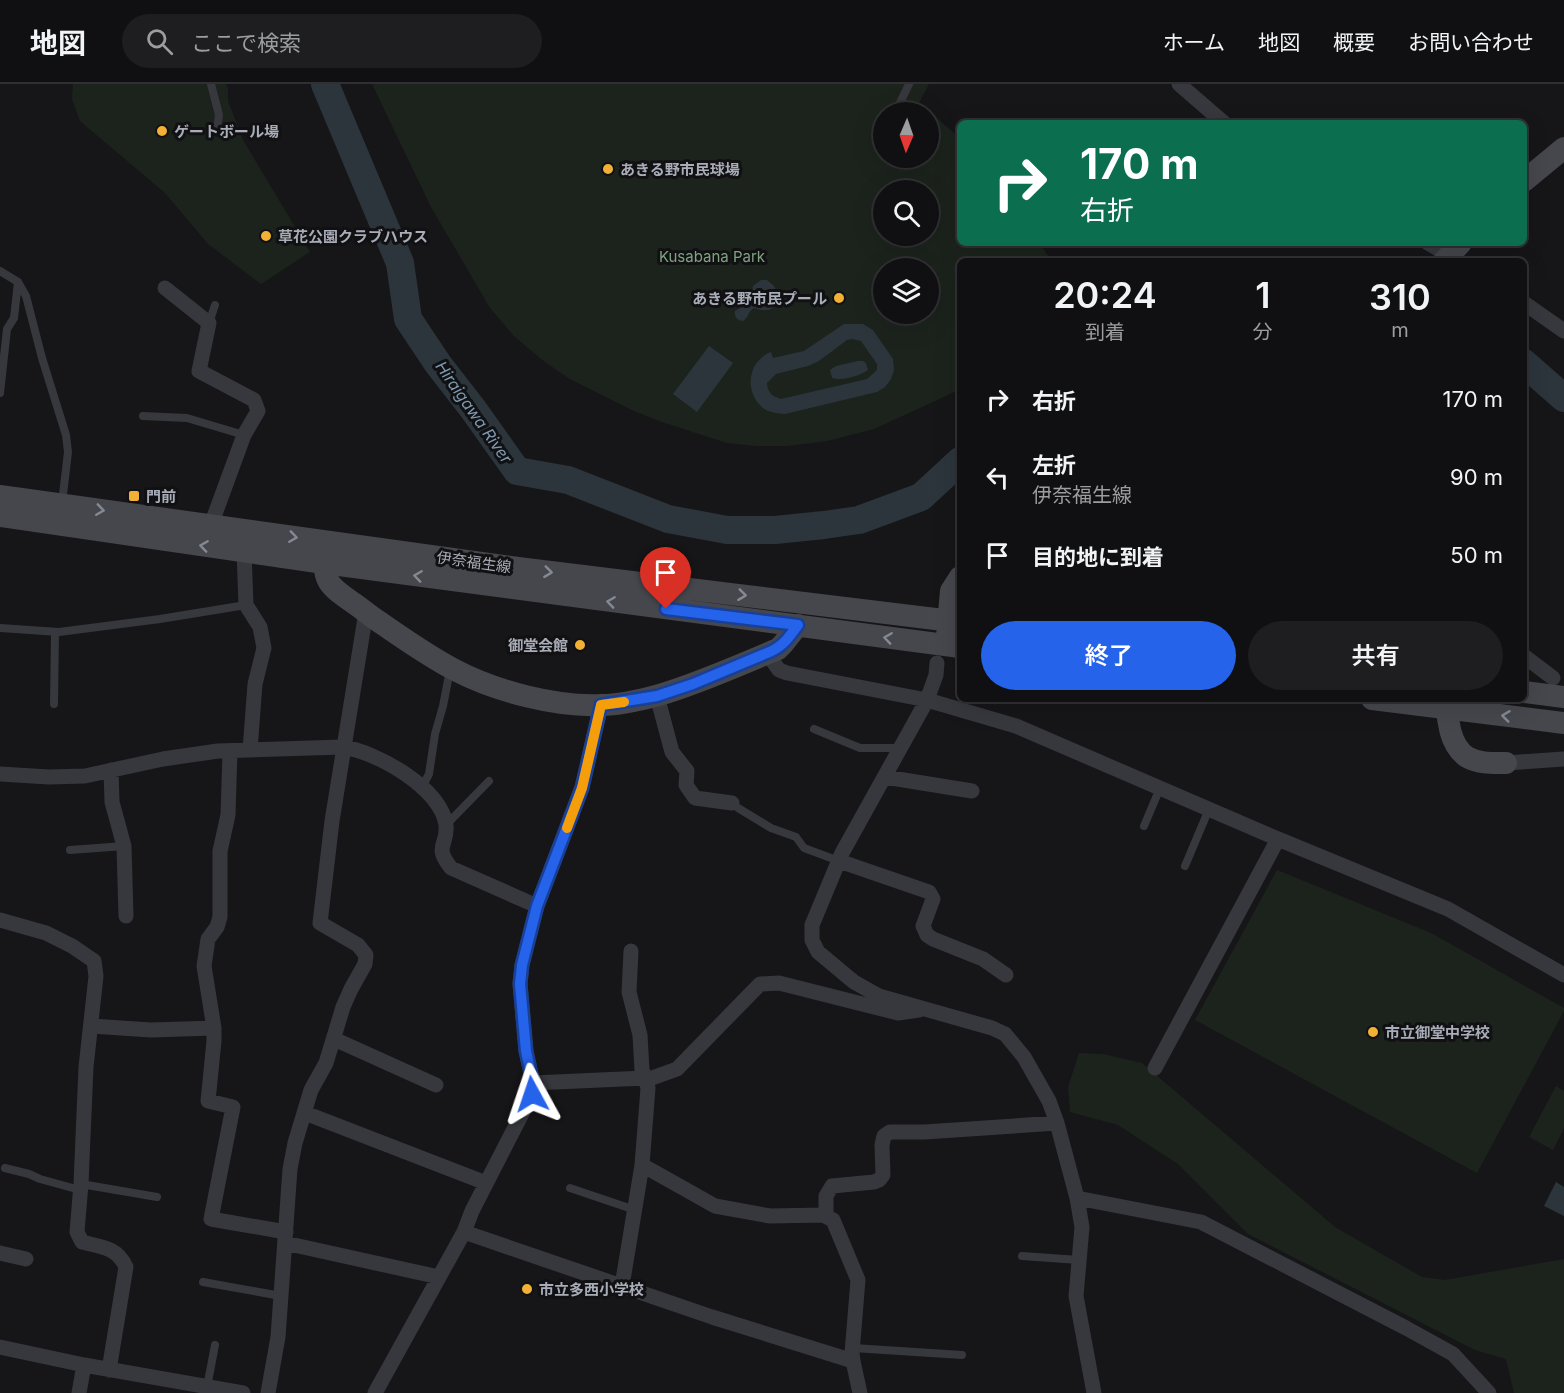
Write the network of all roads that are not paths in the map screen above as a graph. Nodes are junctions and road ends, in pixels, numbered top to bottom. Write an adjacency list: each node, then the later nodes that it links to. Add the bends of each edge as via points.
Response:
1 (211, 84): 6 (lane, via 219,115)
2 (909, 84): 4 (lane)
3 (1179, 84): 5 (street)
4 (900, 102)
5 (1221, 120)
6 (217, 129)
7 (1564, 149): 8 (main road)
8 (1527, 180)
9 (1434, 246): 10 (street)
10 (1453, 255)
11 (0, 271): 12 (lane)
12 (18, 282): 18 (lane, via 14,318 7,329); 22 (lane, via 26,296 66,435)
13 (165, 288): 16 (street)
14 (215, 305): 16 (lane)
15 (1527, 305): 17 (street)
16 (209, 323): 20 (street, via 199,371 254,400 258,411)
17 (1564, 332)
18 (0, 393)
19 (144, 416): 20 (lane, via 187,418)
20 (244, 435): 24 (street)
21 (0, 496): 22 (main road, 伊奈福生線)
22 (62, 504): 24 (main road, 伊奈福生線, one-way to 24)
23 (0, 516): 25 (main road, 伊奈福生線, one-way to 23)
24 (212, 525): 26 (main road, 伊奈福生線, one-way to 26)
25 (244, 551): 26 (main road, 伊奈福生線); 28 (street)
26 (325, 553): 29 (main road, via 326,576 332,588); 30 (main road, 伊奈福生線, one-way to 30, via 526,569); 31 (main road, 伊奈福生線, one-way to 26, via 611,602)
27 (957, 582): 30 (main road, via 951,591)
28 (246, 605): 33 (lane); 51 (street, via 260,627 264,648 255,684)
29 (366, 612): 37 (main road); 49 (street)
30 (954, 621): 34 (main road)
31 (798, 625): 34 (main road, 伊奈福生線, one-way to 31); 35 (main road, via 778,649)
32 (0, 628): 33 (lane)
33 (55, 632): 44 (lane)
34 (948, 652): 42 (street)
35 (767, 653): 40 (main road); 42 (street, via 779,670 787,673)
36 (1527, 658): 38 (street)
37 (450, 667): 46 (main road, via 534,699); 59 (lane, via 429,774)
38 (1553, 678)
39 (1527, 692): 41 (main road)
40 (657, 696): 46 (main road); 62 (street, via 672,752 687,771 686,785 695,798)
41 (1564, 697)
42 (927, 700): 50 (street); 60 (street, via 1016,726)
43 (1417, 702): 45 (main road)
44 (54, 704)
45 (1447, 704): 47 (main road, one-way to 45); 54 (main road, via 1457,747 1479,762)
46 (601, 705): 71 (street, via 582,788)
47 (1564, 723)
48 (814, 729): 50 (lane, via 860,748)
49 (344, 747): 51 (street); 59 (street, via 381,760); 80 (street, via 320,923 358,945 366,955)
50 (900, 748): 57 (street)
51 (250, 750): 52 (street)
52 (230, 751): 55 (street, via 163,759); 79 (street, via 228,815 220,851 220,917 208,939 204,966)
53 (1564, 759): 54 (street)
54 (1506, 763)
55 (111, 771): 56 (street, via 49,777); 67 (street, via 112,802)
56 (0, 774)
57 (885, 777): 61 (street); 69 (street)
58 (489, 781): 64 (lane)
59 (422, 787): 64 (street, via 442,813)
60 (1160, 788): 63 (street); 65 (lane)
61 (972, 792)
62 (732, 803): 69 (lane, via 771,828 796,837 804,848)
63 (1209, 809): 66 (street); 70 (lane)
64 (446, 825): 71 (street, via 441,851 452,868)
65 (1144, 826)
66 (1278, 839): 76 (street, via 1448,909); 81 (street)
67 (124, 846): 68 (lane); 72 (street)
68 (70, 850)
69 (839, 861): 75 (street, via 929,892 933,899 923,926 927,934 983,959); 77 (street, via 812,925 812,940 818,952 870,992)
70 (1185, 866)
71 (537, 906): 83 (street, via 520,984)
72 (126, 916)
73 (0, 920): 78 (street, via 46,933 94,961)
74 (631, 951): 82 (street, via 629,992)
75 (1006, 975)
76 (1564, 975)
77 (925, 1010): 82 (street, via 898,1013 779,983 760,984 677,1069); 86 (street, via 1005,1034 1024,1057 1049,1101)
78 (91, 1026): 79 (street, via 151,1030); 90 (street)
79 (214, 1028): 97 (street, via 208,1101 233,1107 211,1219)
80 (333, 1039): 84 (street); 85 (street)
81 (1155, 1068)
82 (645, 1078): 83 (street); 87 (street, via 648,1088)
83 (533, 1083): 89 (street, via 532,1094)
84 (436, 1085)
85 (304, 1113): 89 (street); 97 (street, via 290,1169)
86 (1056, 1123): 93 (street); 95 (street, via 890,1132 884,1136 882,1145 883,1175 874,1182 832,1186 826,1196)
87 (642, 1165): 94 (street); 95 (street, via 716,1206 770,1216)
88 (5, 1168): 90 (lane)
89 (486, 1183): 96 (street)
90 (81, 1187): 92 (lane); 111 (street, via 78,1236 82,1242 116,1252 126,1267)
91 (570, 1188): 94 (lane)
92 (157, 1197)
93 (1077, 1198): 101 (street, via 1082,1227); 119 (street, via 1201,1222 1453,1354)
94 (635, 1209): 104 (street)
95 (826, 1216): 108 (street, via 833,1220 858,1280)
96 (464, 1232): 102 (street); 104 (street)
97 (286, 1237): 102 (street); 105 (street)
98 (0, 1253): 100 (street)
99 (1022, 1256): 101 (lane)
100 (26, 1259)
101 (1079, 1260): 118 (street, via 1076,1296)
102 (439, 1277): 116 (street)
103 (203, 1282): 105 (lane)
104 (622, 1286): 108 (street, via 712,1317)
105 (281, 1296): 115 (street)
106 (215, 1345): 112 (lane)
107 (0, 1347): 110 (street)
108 (853, 1355): 109 (lane); 117 (street)
109 (962, 1355)
110 (84, 1365): 111 (street); 113 (street)
111 (109, 1370): 112 (street)
112 (207, 1387): 114 (street)
113 (79, 1393)
114 (243, 1393)
115 (268, 1393)
116 (375, 1393)
117 (860, 1393)
118 (1094, 1393)
119 (1489, 1393)

